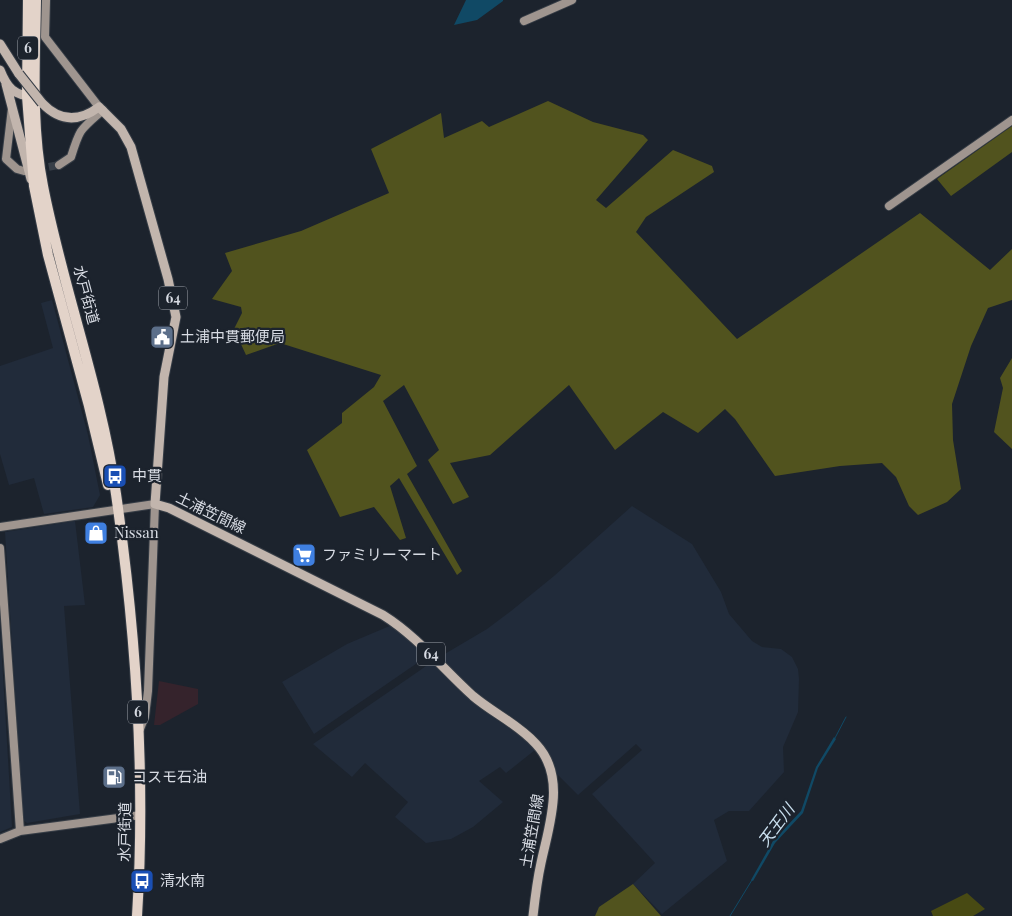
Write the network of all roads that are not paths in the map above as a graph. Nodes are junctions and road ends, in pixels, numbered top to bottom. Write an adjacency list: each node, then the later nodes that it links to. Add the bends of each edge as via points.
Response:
1 (28, 0): 9 (highway, 6)
2 (36, 0): 9 (highway, 6)
3 (46, 0): 11 (street, via 45,37)
4 (572, 0): 5 (street)
5 (524, 21)
6 (0, 44): 9 (main road, bridge)
7 (0, 70): 8 (main road)
8 (6, 84): 9 (main road, via 13,92); 10 (main road)
9 (35, 98): 11 (main road, via 56,115 68,118); 15 (highway, 水戸街道 / 6); 18 (highway, 水戸街道 / 6, via 43,184 98,403)
10 (12, 104): 14 (street, via 6,152 11,165); 15 (main road)
11 (101, 109): 13 (street, via 81,129 74,141 71,157); 17 (main road, 土浦笠間線 / 64, via 122,128 130,147 175,308 175,326 161,406)
12 (1012, 120): 16 (street)
13 (59, 165)
14 (24, 171)
15 (34, 186): 18 (highway, 水戸街道 / 6, via 48,255 110,496)
16 (889, 206)
17 (155, 504): 18 (street); 21 (street, via 148,691 145,716); 26 (main road, 土浦笠間線 / 64, via 350,597 391,620 412,636 475,698 537,744 549,764 554,786)
18 (117, 509): 19 (street); 21 (highway, 水戸街道 / 6)
19 (0, 527)
20 (0, 548): 23 (street)
21 (139, 730): 22 (highway, 水戸街道 / 6)
22 (141, 815): 23 (street); 25 (highway, 水戸街道 / 6)
23 (20, 831): 24 (street)
24 (0, 839)
25 (137, 916)
26 (533, 916)

